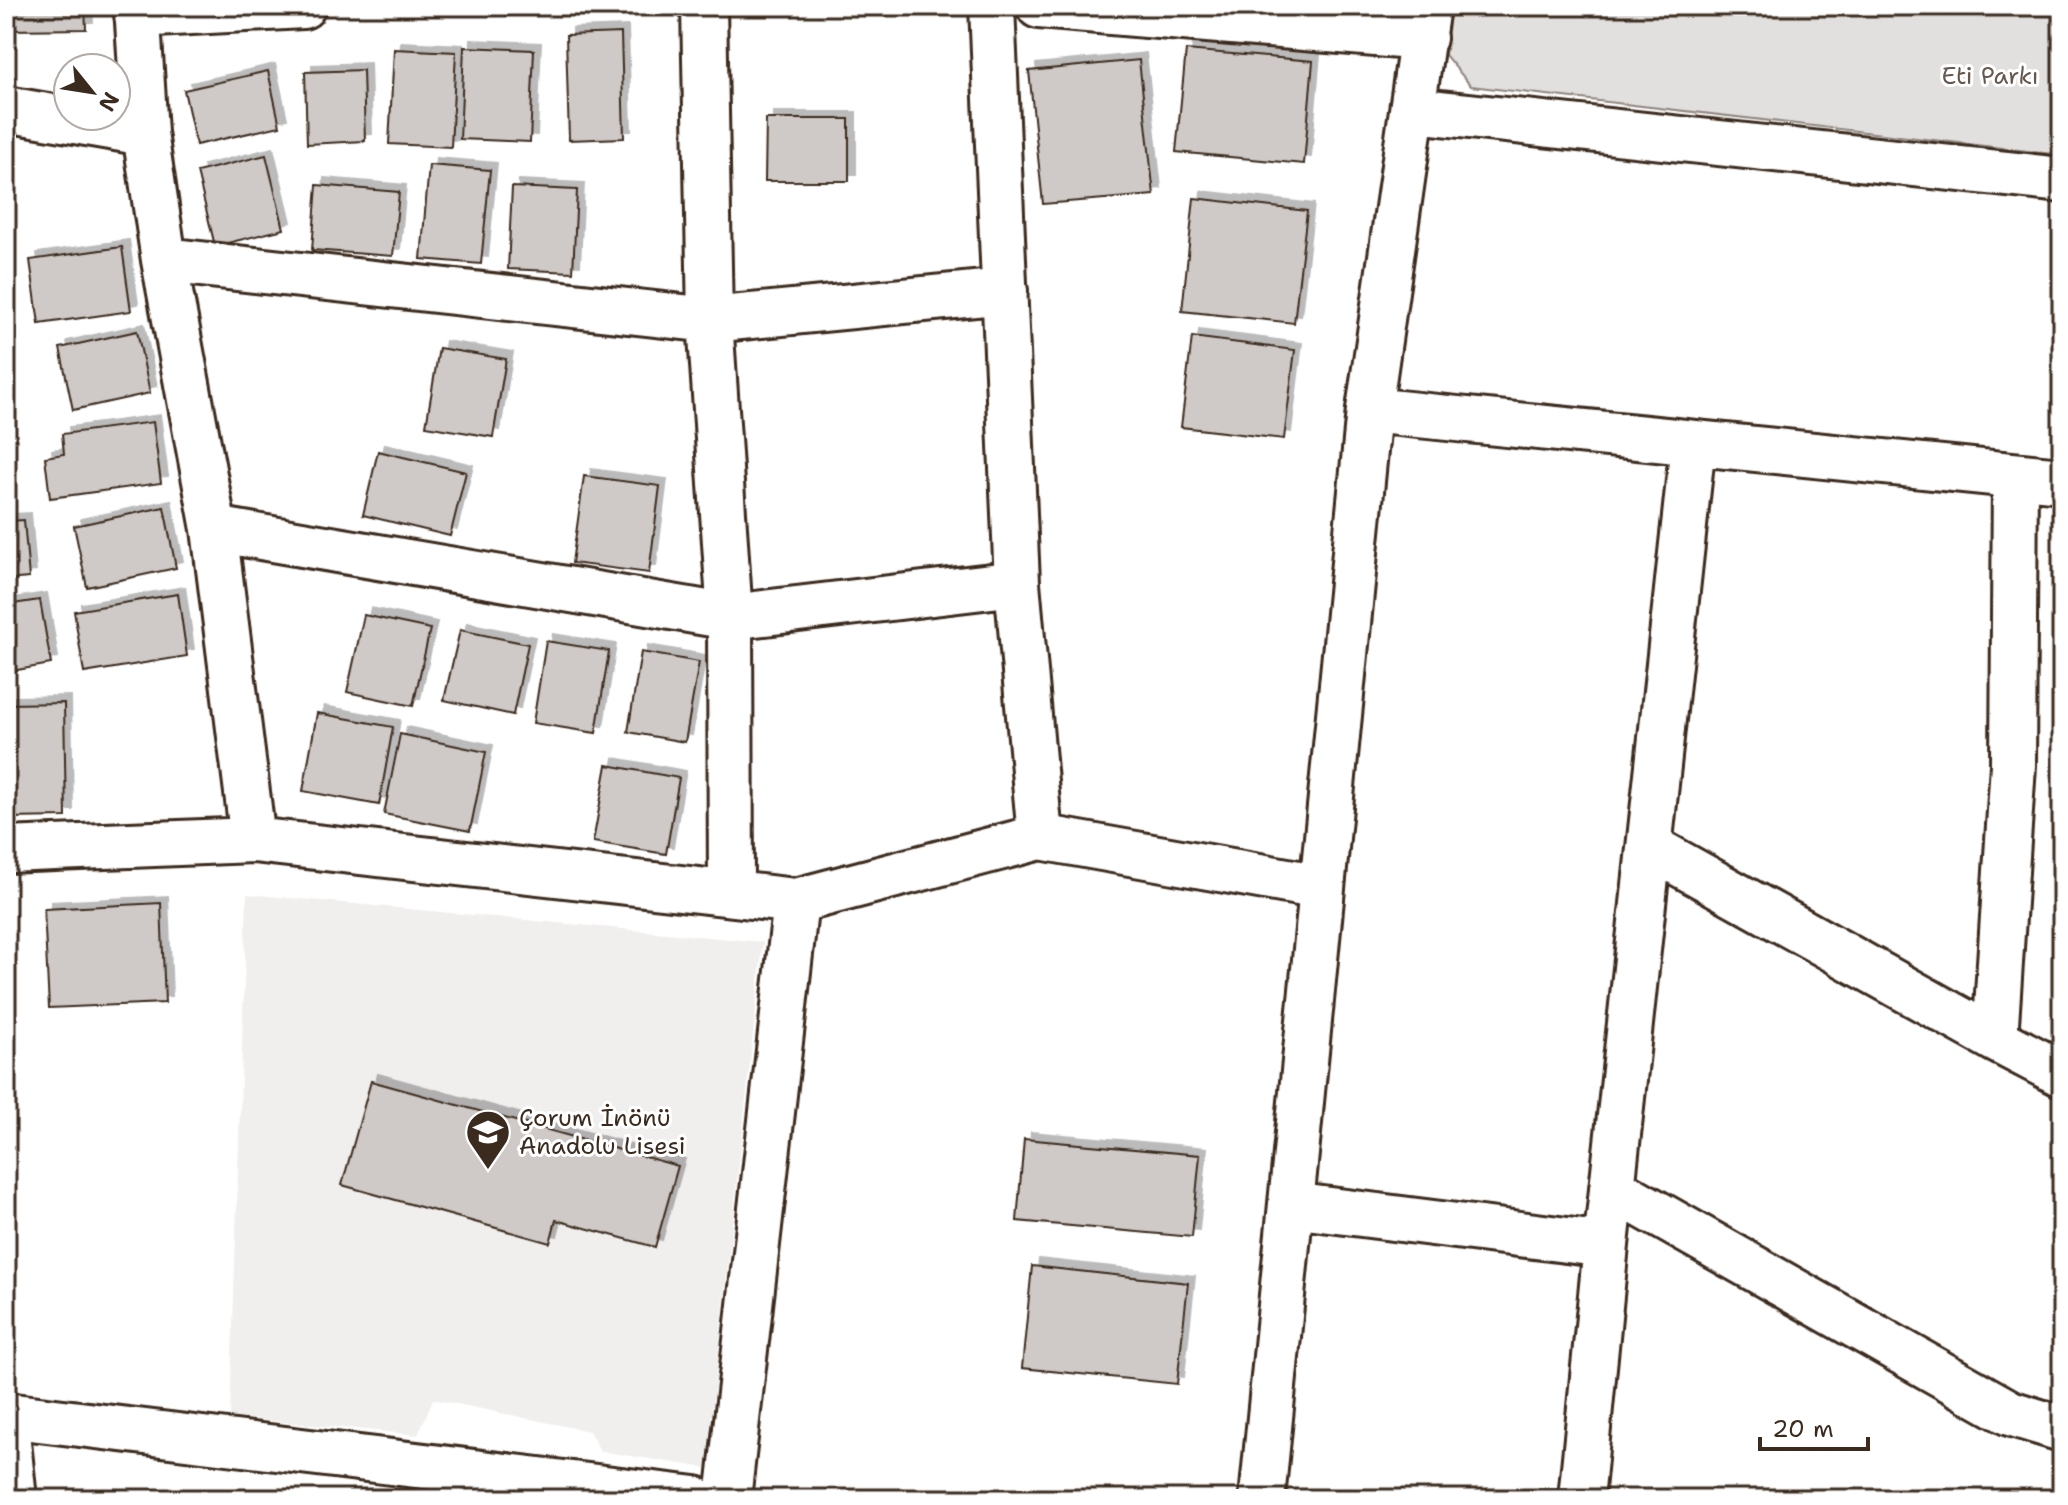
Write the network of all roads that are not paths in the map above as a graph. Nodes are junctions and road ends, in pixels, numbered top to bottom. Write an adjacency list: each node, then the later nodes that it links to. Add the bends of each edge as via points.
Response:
1 (303, 6): 5 (street)
2 (704, 6): 13 (street)
3 (992, 6): 12 (street)
4 (1039, 6): 6 (street)
5 (137, 10): 9 (street)
6 (1426, 22): 8 (street)
7 (6, 109): 9 (street)
8 (1413, 110): 10 (street); 14 (street)
9 (145, 133): 11 (street)
10 (2062, 180)
11 (164, 260): 13 (street); 18 (street)
12 (1005, 291): 13 (street); 19 (street)
13 (710, 320): 20 (street)
14 (1369, 410): 15 (street); 25 (street)
15 (1693, 443): 16 (street); 23 (street)
16 (2015, 476): 17 (street); 28 (street, via 2013,765)
17 (2062, 480)
18 (214, 529): 20 (street); 22 (street)
19 (1017, 583): 20 (street); 21 (street)
20 (730, 617): 26 (street)
21 (1040, 837): 25 (street); 27 (street)
22 (253, 840): 24 (street); 26 (street)
23 (1650, 847): 28 (street); 30 (street)
24 (6, 850)
25 (1321, 887): 31 (street)
26 (731, 893): 27 (street)
27 (796, 901): 38 (street)
28 (1995, 1039): 29 (street)
29 (2062, 1074)
30 (1612, 1188): 32 (street); 35 (street, via 2010,1413)
31 (1291, 1205): 32 (street); 39 (street)
32 (1606, 1245): 40 (street)
33 (6, 1415): 37 (street)
34 (6, 1423): 36 (street)
35 (2062, 1429)
36 (14, 1499)
37 (695, 1499)
38 (728, 1499)
39 (1262, 1499)
40 (1581, 1499)

